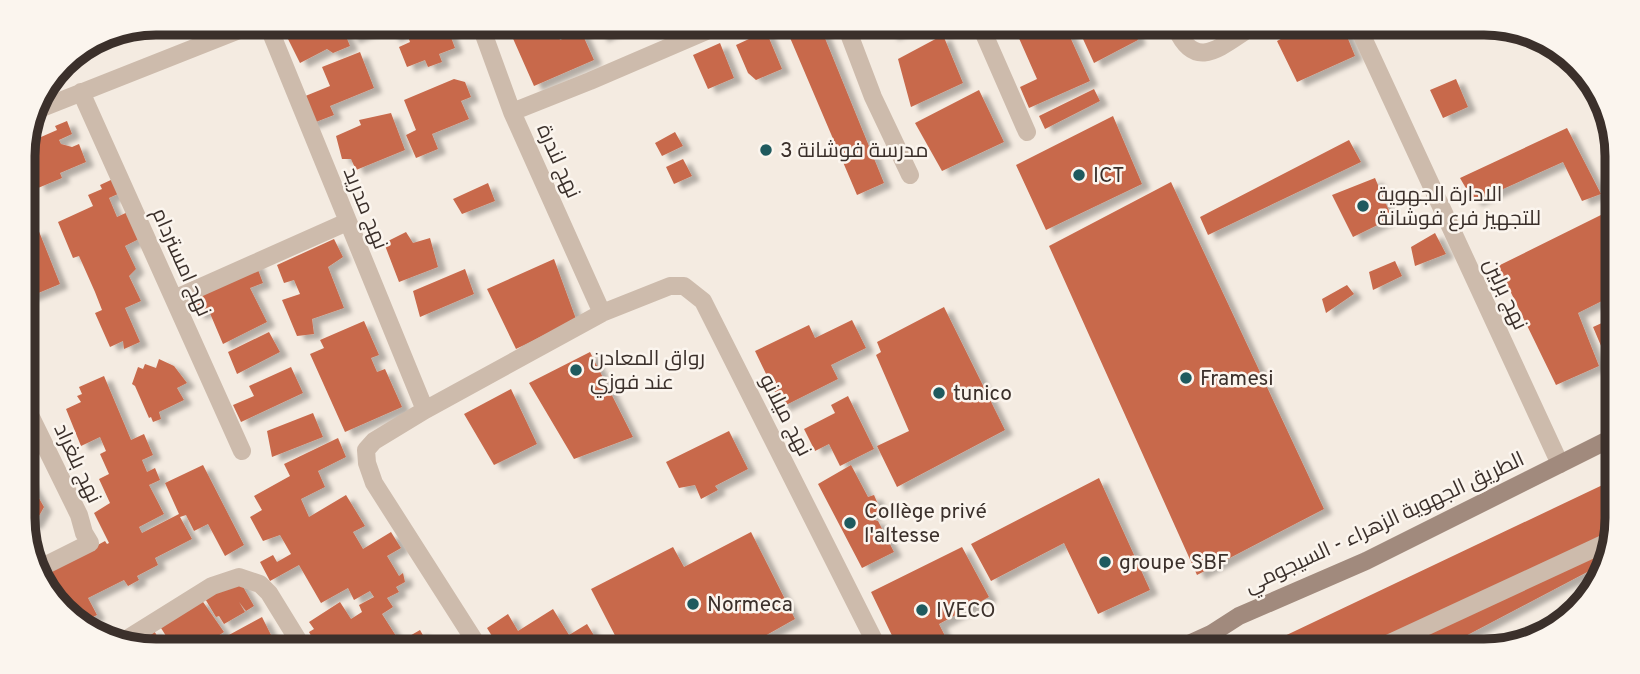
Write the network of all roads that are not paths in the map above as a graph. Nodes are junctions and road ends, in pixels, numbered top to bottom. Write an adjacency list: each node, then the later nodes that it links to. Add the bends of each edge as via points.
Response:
1 (226, 35): 10 (street)
2 (272, 35): 15 (street, نهج مدريد)
3 (484, 35): 12 (street, نهج لندرة)
4 (697, 35): 12 (street)
5 (849, 35): 14 (street)
6 (985, 35): 13 (street)
7 (1179, 35): 8 (street, via 1197,54)
8 (1240, 35)
9 (1362, 35): 22 (street, نهج برلين)
10 (81, 92): 11 (street); 16 (street, نهج امستردام)
11 (45, 107)
12 (512, 112): 17 (street, نهج لندرة)
13 (1027, 132)
14 (910, 175)
15 (347, 222): 16 (street); 18 (street, نهج مدريد)
16 (174, 299): 21 (street, نهج امستردام)
17 (602, 313): 18 (street, نهج ميلانو); 28 (street, نهج ميلانو, via 670,286 684,286 703,302)
18 (425, 410): 27 (street, نهج ميلانو, via 374,441 366,450 367,463 374,483)
19 (35, 425): 24 (street, نهج بلغراد, via 90,543)
20 (1605, 442): 22 (main road, الطريق الجهوية الزهراء - السيجومي)
21 (242, 451)
22 (1560, 464): 29 (main road, الطريق الجهوية الزهراء - السيجومي, via 1366,561 1239,616)
23 (1602, 545): 30 (street)
24 (44, 566)
25 (132, 636): 26 (street, via 212,586 239,577 260,584 269,593)
26 (297, 639)
27 (474, 639)
28 (873, 639)
29 (1200, 639)
30 (1399, 639)

